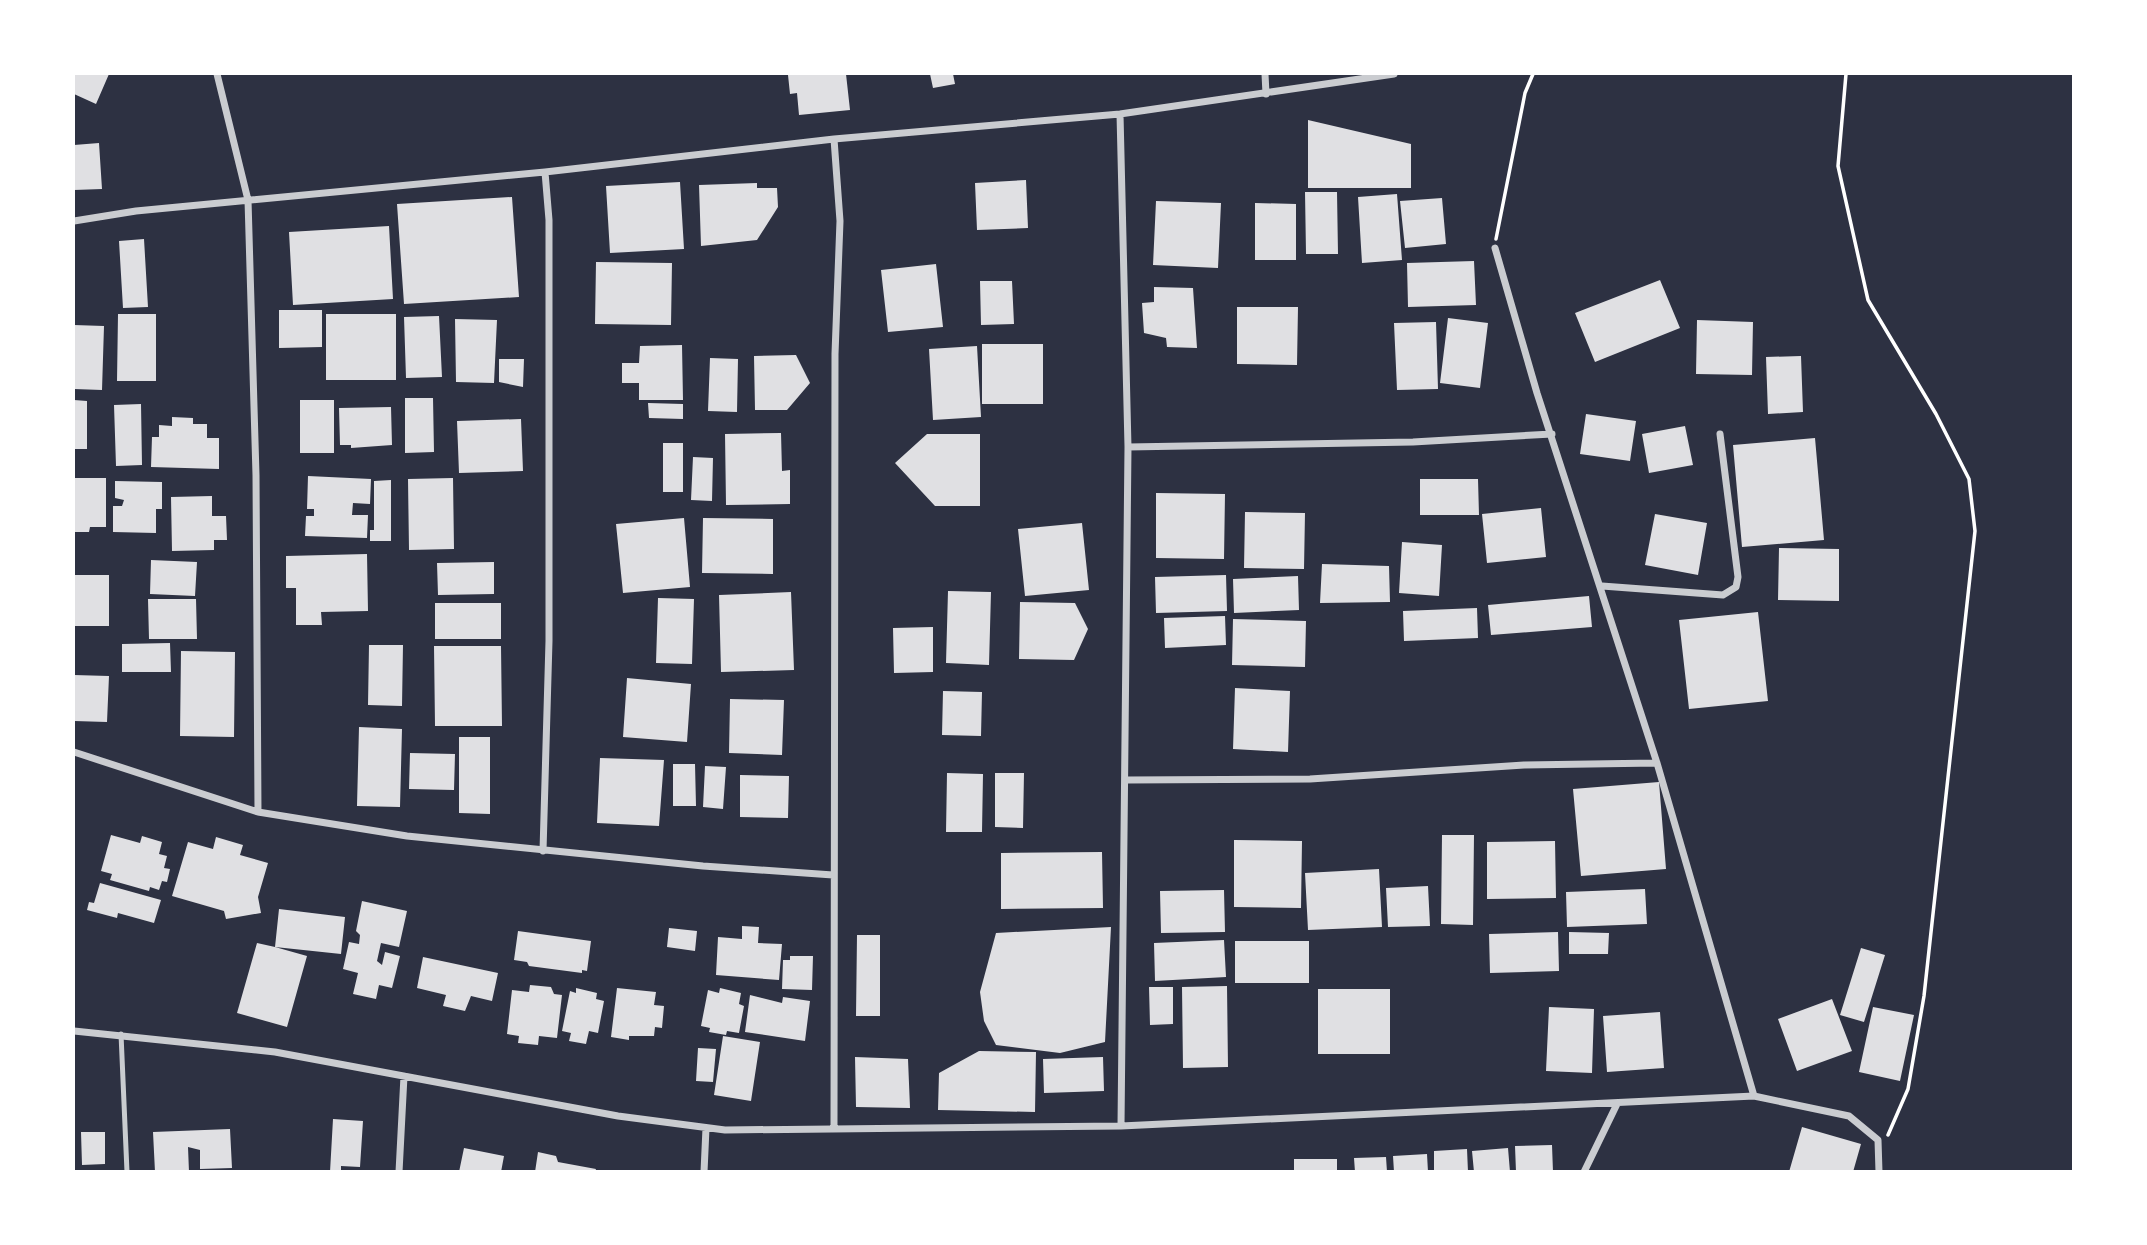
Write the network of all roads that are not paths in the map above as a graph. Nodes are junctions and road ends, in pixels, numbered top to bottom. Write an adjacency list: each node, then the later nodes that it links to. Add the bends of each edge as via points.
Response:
1 (217, 74): 8 (street)
2 (1265, 74): 4 (street)
3 (1394, 74): 4 (street)
4 (1266, 94): 5 (street)
5 (1120, 114): 6 (street); 13 (street)
6 (834, 139): 7 (street); 20 (street, via 840,221 835,354)
7 (545, 172): 8 (street); 19 (street, via 549,220 549,641)
8 (248, 200): 9 (street); 18 (street, via 256,461)
9 (74, 221)
10 (1494, 248): 11 (street)
11 (1552, 434): 13 (street, via 1413,442); 14 (street)
12 (1720, 434): 14 (street, via 1736,586 1723,595)
13 (1128, 447): 17 (street)
14 (1602, 586): 16 (street)
15 (74, 752): 18 (street)
16 (1657, 763): 17 (street, via 1524,765 1310,779); 24 (street)
17 (1126, 780): 26 (street)
18 (258, 812): 19 (street, via 407,836)
19 (543, 851): 20 (street)
20 (833, 875): 28 (street)
21 (74, 1031): 22 (street)
22 (121, 1034): 23 (street, via 275,1052); 29 (lane)
23 (404, 1076): 27 (street); 30 (street)
24 (1755, 1096): 25 (street); 33 (street, via 1849,1116 1878,1140)
25 (1617, 1104): 26 (street); 32 (street)
26 (1121, 1126): 28 (street)
27 (706, 1128): 28 (street); 31 (street)
28 (834, 1129)
29 (127, 1171)
30 (399, 1171)
31 (704, 1171)
32 (1584, 1171)
33 (1880, 1171)

